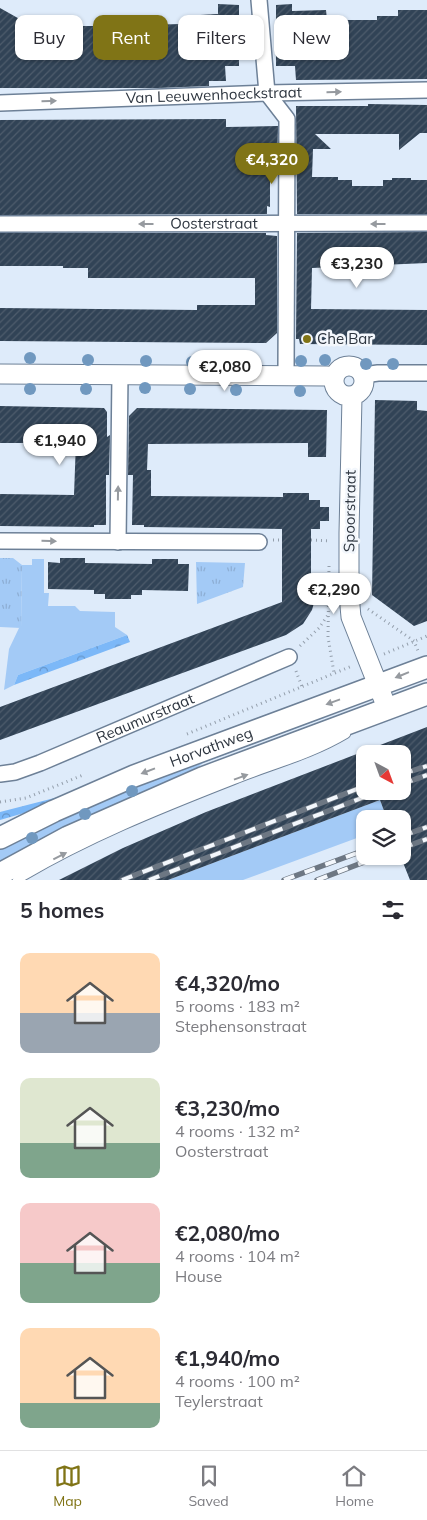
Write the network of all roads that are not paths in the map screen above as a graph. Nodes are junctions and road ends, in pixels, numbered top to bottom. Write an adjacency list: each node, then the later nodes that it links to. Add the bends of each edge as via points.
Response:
1 (259, 0): 3 (street)
2 (427, 90): 3 (street, Van Leeuwenhoeckstraat, one-way to 2)
3 (267, 93): 4 (street, Van Leeuwenhoeckstraat, one-way to 3); 7 (street, via 287,119)
4 (0, 103)
5 (427, 223): 7 (street, Oosterstraat, one-way to 7)
6 (0, 224): 7 (street, Oosterstraat, one-way to 6)
7 (287, 224): 12 (street)
8 (427, 373): 11 (street, via 378,372)
9 (0, 374): 10 (street)
10 (120, 374): 12 (street); 16 (street, one-way to 10)
11 (363, 375): 13 (street, via 351,366 340,369); 14 (street, via 363,389)
12 (286, 376): 13 (street)
13 (334, 378): 14 (street, via 338,392)
14 (352, 396): 20 (street, Spoorstraat, via 349,595 351,617)
15 (0, 541): 16 (street, one-way to 16)
16 (118, 542): 17 (street)
17 (259, 542)
18 (289, 657): 24 (street, Reaumurstraat, via 40,762)
19 (427, 667): 20 (main road, Horvathweg, one-way to 20)
20 (378, 685): 22 (street, Spoorstraat); 26 (main road, Horvathweg, one-way to 26, via 134,776)
21 (427, 694): 22 (main road, Horvathweg)
22 (387, 708): 23 (main road, Horvathweg); 25 (lane, Horvathweg, one-way to 22, via 325,746)
23 (226, 768): 25 (lane, Horvathweg); 27 (main road, Horvathweg, via 68,837)
24 (0, 774)
25 (213, 788): 28 (lane, Horvathweg, one-way to 25, via 113,830)
26 (1, 837)
27 (0, 874)
28 (17, 880)

